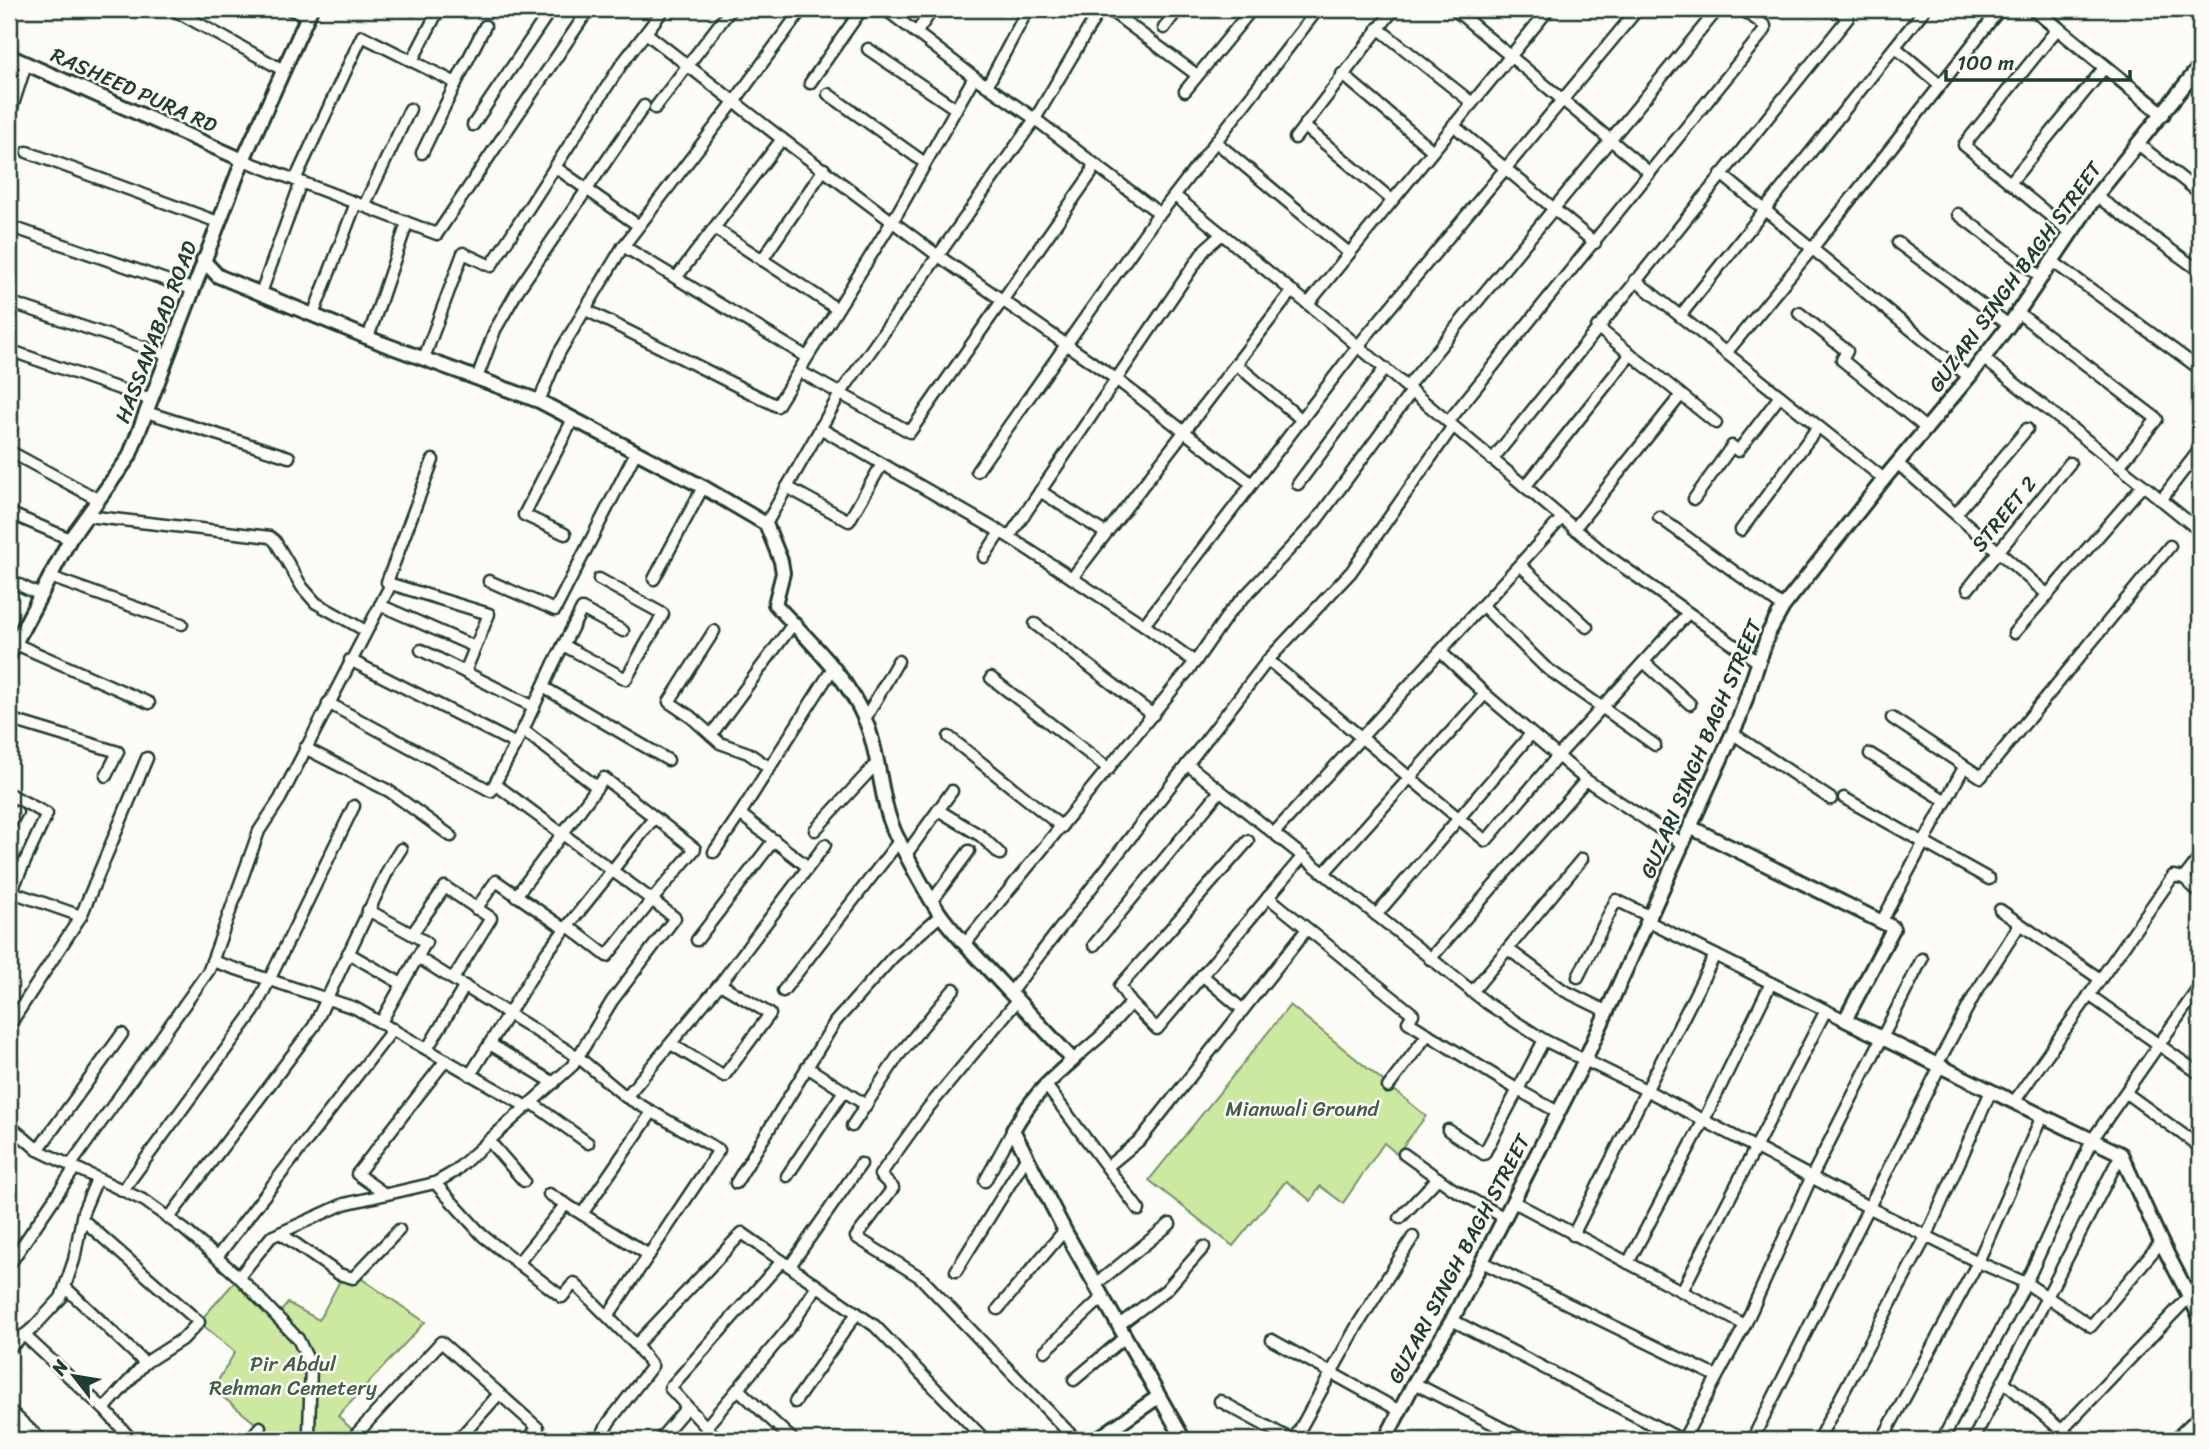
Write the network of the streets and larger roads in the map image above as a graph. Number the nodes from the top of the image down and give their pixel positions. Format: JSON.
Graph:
{"nodes":[{"id":1,"x":172,"y":9,"type":"edge"},
{"id":2,"x":289,"y":9,"type":"edge"},
{"id":3,"x":439,"y":9,"type":"edge"},
{"id":4,"x":551,"y":9,"type":"edge"},
{"id":5,"x":589,"y":9,"type":"edge"},
{"id":6,"x":664,"y":9,"type":"edge"},
{"id":7,"x":731,"y":9,"type":"edge"},
{"id":8,"x":802,"y":9,"type":"edge"},
{"id":9,"x":862,"y":9,"type":"edge"},
{"id":10,"x":885,"y":9,"type":"edge"},
{"id":11,"x":933,"y":9,"type":"edge"},
{"id":12,"x":1028,"y":9,"type":"edge"},
{"id":13,"x":1100,"y":9,"type":"edge"},
{"id":14,"x":1108,"y":9,"type":"edge"},
{"id":15,"x":1178,"y":9,"type":"edge"},
{"id":16,"x":1252,"y":9,"type":"edge"},
{"id":17,"x":1318,"y":9,"type":"edge"},
{"id":18,"x":1394,"y":9,"type":"edge"},
{"id":19,"x":1454,"y":9,"type":"edge"},
{"id":20,"x":1549,"y":9,"type":"edge"},
{"id":21,"x":1639,"y":9,"type":"edge"},
{"id":22,"x":1718,"y":9,"type":"edge"},
{"id":23,"x":1742,"y":9,"type":"edge"},
{"id":24,"x":1839,"y":9,"type":"edge"},
{"id":25,"x":1925,"y":9,"type":"edge"},
{"id":26,"x":2000,"y":9,"type":"edge"},
{"id":27,"x":2034,"y":9,"type":"edge"},
{"id":28,"x":309,"y":12,"type":"edge"},
{"id":29,"x":485,"y":26,"type":"dead end"},
{"id":30,"x":1164,"y":28,"type":"dead end"},
{"id":31,"x":1378,"y":28,"type":"junction"},
{"id":32,"x":2058,"y":28,"type":"junction"},
{"id":33,"x":646,"y":33,"type":"junction"},
{"id":34,"x":916,"y":33,"type":"junction"},
{"id":35,"x":1895,"y":47,"type":"junction"},
{"id":36,"x":868,"y":49,"type":"dead end"},
{"id":37,"x":1510,"y":55,"type":"junction"},
{"id":38,"x":9,"y":56,"type":"edge"},
{"id":39,"x":412,"y":61,"type":"junction"},
{"id":40,"x":26,"y":64,"type":"junction"},
{"id":41,"x":688,"y":66,"type":"junction"},
{"id":42,"x":2200,"y":66,"type":"edge"},
{"id":43,"x":2105,"y":67,"type":"junction"},
{"id":44,"x":283,"y":70,"type":"junction"},
{"id":45,"x":1342,"y":74,"type":"junction"},
{"id":46,"x":1197,"y":75,"type":"junction"},
{"id":47,"x":974,"y":77,"type":"junction"},
{"id":48,"x":456,"y":83,"type":"junction"},
{"id":49,"x":810,"y":83,"type":"dead end"},
{"id":50,"x":1940,"y":85,"type":"junction"},
{"id":51,"x":987,"y":86,"type":"junction"},
{"id":52,"x":1185,"y":91,"type":"dead end"},
{"id":53,"x":828,"y":94,"type":"dead end"},
{"id":54,"x":1562,"y":100,"type":"junction"},
{"id":55,"x":734,"y":102,"type":"junction"},
{"id":56,"x":1471,"y":102,"type":"junction"},
{"id":57,"x":410,"y":109,"type":"dead end"},
{"id":58,"x":956,"y":109,"type":"junction"},
{"id":59,"x":2163,"y":114,"type":"junction"},
{"id":60,"x":9,"y":117,"type":"edge"},
{"id":61,"x":1035,"y":119,"type":"junction"},
{"id":62,"x":474,"y":125,"type":"dead end"},
{"id":63,"x":1453,"y":125,"type":"junction"},
{"id":64,"x":1304,"y":126,"type":"junction"},
{"id":65,"x":1295,"y":138,"type":"dead end"},
{"id":66,"x":782,"y":139,"type":"junction"},
{"id":67,"x":1612,"y":141,"type":"junction"},
{"id":68,"x":1216,"y":142,"type":"junction"},
{"id":69,"x":2138,"y":144,"type":"junction"},
{"id":70,"x":1432,"y":150,"type":"junction"},
{"id":71,"x":27,"y":152,"type":"dead end"},
{"id":72,"x":422,"y":153,"type":"dead end"},
{"id":73,"x":243,"y":160,"type":"junction"},
{"id":74,"x":925,"y":163,"type":"junction"},
{"id":75,"x":1093,"y":163,"type":"junction"},
{"id":76,"x":555,"y":167,"type":"junction"},
{"id":77,"x":1505,"y":168,"type":"junction"},
{"id":78,"x":824,"y":169,"type":"junction"},
{"id":79,"x":1650,"y":173,"type":"junction"},
{"id":80,"x":1721,"y":174,"type":"junction"},
{"id":81,"x":298,"y":181,"type":"junction"},
{"id":82,"x":2010,"y":183,"type":"junction"},
{"id":83,"x":586,"y":189,"type":"junction"},
{"id":84,"x":2200,"y":193,"type":"edge"},
{"id":85,"x":1175,"y":196,"type":"junction"},
{"id":86,"x":2096,"y":196,"type":"junction"},
{"id":87,"x":1392,"y":200,"type":"junction"},
{"id":88,"x":360,"y":205,"type":"junction"},
{"id":89,"x":1554,"y":209,"type":"junction"},
{"id":90,"x":1764,"y":210,"type":"junction"},
{"id":91,"x":1159,"y":214,"type":"junction"},
{"id":92,"x":1958,"y":214,"type":"dead end"},
{"id":93,"x":893,"y":220,"type":"junction"},
{"id":94,"x":218,"y":222,"type":"junction"},
{"id":95,"x":407,"y":223,"type":"junction"},
{"id":96,"x":9,"y":226,"type":"edge"},
{"id":97,"x":639,"y":226,"type":"junction"},
{"id":98,"x":714,"y":228,"type":"junction"},
{"id":99,"x":1222,"y":233,"type":"junction"},
{"id":100,"x":2071,"y":233,"type":"junction"},
{"id":101,"x":1595,"y":243,"type":"junction"},
{"id":102,"x":1898,"y":243,"type":"dead end"},
{"id":103,"x":623,"y":246,"type":"junction"},
{"id":104,"x":1811,"y":250,"type":"junction"},
{"id":105,"x":1349,"y":253,"type":"junction"},
{"id":106,"x":937,"y":255,"type":"junction"},
{"id":107,"x":203,"y":260,"type":"junction"},
{"id":108,"x":762,"y":260,"type":"junction"},
{"id":109,"x":2052,"y":261,"type":"junction"},
{"id":110,"x":2200,"y":271,"type":"edge"},
{"id":111,"x":2041,"y":277,"type":"junction"},
{"id":112,"x":676,"y":278,"type":"junction"},
{"id":113,"x":1635,"y":280,"type":"junction"},
{"id":114,"x":192,"y":289,"type":"junction"},
{"id":115,"x":1292,"y":291,"type":"junction"},
{"id":116,"x":261,"y":293,"type":"junction"},
{"id":117,"x":1002,"y":300,"type":"junction"},
{"id":118,"x":9,"y":302,"type":"edge"},
{"id":119,"x":1308,"y":303,"type":"junction"},
{"id":120,"x":837,"y":309,"type":"junction"},
{"id":121,"x":586,"y":310,"type":"junction"},
{"id":122,"x":2017,"y":312,"type":"junction"},
{"id":123,"x":1799,"y":313,"type":"dead end"},
{"id":124,"x":313,"y":315,"type":"junction"},
{"id":125,"x":1680,"y":316,"type":"junction"},
{"id":126,"x":2009,"y":324,"type":"junction"},
{"id":127,"x":1597,"y":327,"type":"junction"},
{"id":128,"x":368,"y":338,"type":"junction"},
{"id":129,"x":1068,"y":345,"type":"junction"},
{"id":130,"x":1359,"y":346,"type":"junction"},
{"id":131,"x":9,"y":350,"type":"edge"},
{"id":132,"x":1726,"y":353,"type":"junction"},
{"id":133,"x":1631,"y":354,"type":"junction"},
{"id":134,"x":167,"y":355,"type":"junction"},
{"id":135,"x":807,"y":357,"type":"junction"},
{"id":136,"x":424,"y":358,"type":"junction"},
{"id":137,"x":1983,"y":358,"type":"junction"},
{"id":138,"x":1236,"y":364,"type":"junction"},
{"id":139,"x":1385,"y":368,"type":"junction"},
{"id":140,"x":2200,"y":369,"type":"edge"},
{"id":141,"x":799,"y":371,"type":"junction"},
{"id":142,"x":1969,"y":377,"type":"junction"},
{"id":143,"x":477,"y":378,"type":"junction"},
{"id":144,"x":1116,"y":379,"type":"junction"},
{"id":145,"x":1410,"y":389,"type":"junction"},
{"id":146,"x":840,"y":394,"type":"junction"},
{"id":147,"x":1681,"y":395,"type":"junction"},
{"id":148,"x":1780,"y":396,"type":"junction"},
{"id":149,"x":539,"y":401,"type":"junction"},
{"id":150,"x":148,"y":406,"type":"junction"},
{"id":151,"x":573,"y":419,"type":"junction"},
{"id":152,"x":1302,"y":420,"type":"junction"},
{"id":153,"x":1716,"y":423,"type":"dead end"},
{"id":154,"x":1450,"y":424,"type":"junction"},
{"id":155,"x":1818,"y":427,"type":"junction"},
{"id":156,"x":820,"y":428,"type":"junction"},
{"id":157,"x":1927,"y":429,"type":"junction"},
{"id":158,"x":2027,"y":429,"type":"dead end"},
{"id":159,"x":1184,"y":432,"type":"junction"},
{"id":160,"x":2200,"y":449,"type":"edge"},
{"id":161,"x":9,"y":451,"type":"edge"},
{"id":162,"x":636,"y":452,"type":"junction"},
{"id":163,"x":289,"y":457,"type":"dead end"},
{"id":164,"x":433,"y":460,"type":"dead end"},
{"id":165,"x":1492,"y":460,"type":"junction"},
{"id":166,"x":1897,"y":463,"type":"junction"},
{"id":167,"x":2070,"y":463,"type":"dead end"},
{"id":168,"x":882,"y":464,"type":"junction"},
{"id":169,"x":2119,"y":466,"type":"junction"},
{"id":170,"x":977,"y":471,"type":"dead end"},
{"id":171,"x":1884,"y":479,"type":"junction"},
{"id":172,"x":1252,"y":484,"type":"junction"},
{"id":173,"x":1298,"y":484,"type":"dead end"},
{"id":174,"x":2143,"y":485,"type":"junction"},
{"id":175,"x":703,"y":486,"type":"junction"},
{"id":176,"x":786,"y":487,"type":"junction"},
{"id":177,"x":1525,"y":487,"type":"junction"},
{"id":178,"x":1040,"y":491,"type":"junction"},
{"id":179,"x":1694,"y":499,"type":"dead end"},
{"id":180,"x":99,"y":500,"type":"junction"},
{"id":181,"x":2161,"y":500,"type":"junction"},
{"id":182,"x":9,"y":513,"type":"edge"},
{"id":183,"x":1956,"y":514,"type":"junction"},
{"id":184,"x":87,"y":516,"type":"junction"},
{"id":185,"x":1659,"y":517,"type":"dead end"},
{"id":186,"x":1562,"y":518,"type":"junction"},
{"id":187,"x":766,"y":524,"type":"junction"},
{"id":188,"x":1574,"y":528,"type":"junction"},
{"id":189,"x":1741,"y":530,"type":"dead end"},
{"id":190,"x":1102,"y":531,"type":"dead end"},
{"id":191,"x":2200,"y":531,"type":"edge"},
{"id":192,"x":565,"y":534,"type":"dead end"},
{"id":193,"x":1004,"y":534,"type":"junction"},
{"id":194,"x":70,"y":540,"type":"junction"},
{"id":195,"x":2170,"y":546,"type":"dead end"},
{"id":196,"x":1998,"y":551,"type":"junction"},
{"id":197,"x":984,"y":556,"type":"dead end"},
{"id":198,"x":1520,"y":565,"type":"junction"},
{"id":199,"x":50,"y":577,"type":"junction"},
{"id":200,"x":1072,"y":578,"type":"junction"},
{"id":201,"x":599,"y":579,"type":"dead end"},
{"id":202,"x":654,"y":579,"type":"dead end"},
{"id":203,"x":9,"y":580,"type":"edge"},
{"id":204,"x":489,"y":581,"type":"dead end"},
{"id":205,"x":391,"y":584,"type":"junction"},
{"id":206,"x":1968,"y":589,"type":"dead end"},
{"id":207,"x":40,"y":595,"type":"junction"},
{"id":208,"x":2048,"y":595,"type":"junction"},
{"id":209,"x":380,"y":605,"type":"junction"},
{"id":210,"x":1483,"y":606,"type":"junction"},
{"id":211,"x":1783,"y":607,"type":"junction"},
{"id":212,"x":1688,"y":613,"type":"junction"},
{"id":213,"x":182,"y":624,"type":"dead end"},
{"id":214,"x":793,"y":624,"type":"junction"},
{"id":215,"x":1035,"y":624,"type":"dead end"},
{"id":216,"x":1144,"y":625,"type":"junction"},
{"id":217,"x":1587,"y":627,"type":"dead end"},
{"id":218,"x":366,"y":631,"type":"junction"},
{"id":219,"x":623,"y":631,"type":"dead end"},
{"id":220,"x":713,"y":631,"type":"dead end"},
{"id":221,"x":2014,"y":633,"type":"dead end"},
{"id":222,"x":563,"y":645,"type":"junction"},
{"id":223,"x":11,"y":647,"type":"edge"},
{"id":224,"x":475,"y":647,"type":"junction"},
{"id":225,"x":421,"y":650,"type":"dead end"},
{"id":226,"x":1441,"y":652,"type":"junction"},
{"id":227,"x":351,"y":660,"type":"junction"},
{"id":228,"x":1268,"y":660,"type":"junction"},
{"id":229,"x":898,"y":661,"type":"dead end"},
{"id":230,"x":1644,"y":662,"type":"junction"},
{"id":231,"x":1758,"y":662,"type":"junction"},
{"id":232,"x":1195,"y":663,"type":"junction"},
{"id":233,"x":833,"y":668,"type":"junction"},
{"id":234,"x":465,"y":672,"type":"junction"},
{"id":235,"x":991,"y":678,"type":"dead end"},
{"id":236,"x":543,"y":687,"type":"junction"},
{"id":237,"x":1485,"y":694,"type":"junction"},
{"id":238,"x":149,"y":703,"type":"dead end"},
{"id":239,"x":328,"y":704,"type":"junction"},
{"id":240,"x":1690,"y":704,"type":"dead end"},
{"id":241,"x":534,"y":707,"type":"junction"},
{"id":242,"x":1601,"y":709,"type":"junction"},
{"id":243,"x":1153,"y":715,"type":"junction"},
{"id":244,"x":1892,"y":718,"type":"dead end"},
{"id":245,"x":9,"y":719,"type":"edge"},
{"id":246,"x":865,"y":719,"type":"junction"},
{"id":247,"x":523,"y":730,"type":"junction"},
{"id":248,"x":1732,"y":733,"type":"junction"},
{"id":249,"x":1531,"y":734,"type":"junction"},
{"id":250,"x":711,"y":735,"type":"junction"},
{"id":251,"x":950,"y":737,"type":"dead end"},
{"id":252,"x":1364,"y":737,"type":"junction"},
{"id":253,"x":516,"y":744,"type":"junction"},
{"id":254,"x":1655,"y":745,"type":"dead end"},
{"id":255,"x":305,"y":748,"type":"junction"},
{"id":256,"x":1870,"y":754,"type":"dead end"},
{"id":257,"x":1558,"y":757,"type":"junction"},
{"id":258,"x":147,"y":758,"type":"dead end"},
{"id":259,"x":667,"y":760,"type":"dead end"},
{"id":260,"x":877,"y":763,"type":"junction"},
{"id":261,"x":1187,"y":764,"type":"junction"},
{"id":262,"x":1964,"y":767,"type":"junction"},
{"id":263,"x":770,"y":768,"type":"junction"},
{"id":264,"x":1109,"y":769,"type":"junction"},
{"id":265,"x":106,"y":776,"type":"dead end"},
{"id":266,"x":1411,"y":777,"type":"junction"},
{"id":267,"x":1586,"y":780,"type":"junction"},
{"id":268,"x":495,"y":783,"type":"junction"},
{"id":269,"x":597,"y":787,"type":"junction"},
{"id":270,"x":1220,"y":790,"type":"junction"},
{"id":271,"x":952,"y":792,"type":"dead end"},
{"id":272,"x":9,"y":794,"type":"edge"},
{"id":273,"x":1844,"y":798,"type":"dead end"},
{"id":274,"x":1831,"y":799,"type":"dead end"},
{"id":275,"x":1945,"y":801,"type":"junction"},
{"id":276,"x":354,"y":806,"type":"dead end"},
{"id":277,"x":938,"y":810,"type":"junction"},
{"id":278,"x":17,"y":812,"type":"dead end"},
{"id":279,"x":740,"y":814,"type":"junction"},
{"id":280,"x":654,"y":818,"type":"junction"},
{"id":281,"x":1460,"y":818,"type":"junction"},
{"id":282,"x":9,"y":826,"type":"edge"},
{"id":283,"x":1062,"y":827,"type":"junction"},
{"id":284,"x":1690,"y":827,"type":"junction"},
{"id":285,"x":816,"y":831,"type":"dead end"},
{"id":286,"x":1274,"y":833,"type":"junction"},
{"id":287,"x":562,"y":834,"type":"junction"},
{"id":288,"x":451,"y":836,"type":"dead end"},
{"id":289,"x":900,"y":840,"type":"junction"},
{"id":290,"x":774,"y":841,"type":"junction"},
{"id":291,"x":1248,"y":841,"type":"dead end"},
{"id":292,"x":1923,"y":843,"type":"junction"},
{"id":293,"x":1683,"y":844,"type":"junction"},
{"id":294,"x":825,"y":845,"type":"dead end"},
{"id":295,"x":401,"y":849,"type":"dead end"},
{"id":296,"x":969,"y":850,"type":"dead end"},
{"id":297,"x":714,"y":852,"type":"dead end"},
{"id":298,"x":907,"y":853,"type":"junction"},
{"id":299,"x":1000,"y":854,"type":"dead end"},
{"id":300,"x":1303,"y":856,"type":"junction"},
{"id":301,"x":2200,"y":857,"type":"edge"},
{"id":302,"x":1581,"y":859,"type":"dead end"},
{"id":303,"x":808,"y":867,"type":"junction"},
{"id":304,"x":612,"y":871,"type":"junction"},
{"id":305,"x":1324,"y":873,"type":"junction"},
{"id":306,"x":2184,"y":878,"type":"junction"},
{"id":307,"x":1989,"y":879,"type":"dead end"},
{"id":308,"x":2200,"y":892,"type":"edge"},
{"id":309,"x":10,"y":893,"type":"edge"},
{"id":310,"x":516,"y":896,"type":"junction"},
{"id":311,"x":1268,"y":897,"type":"junction"},
{"id":312,"x":652,"y":900,"type":"junction"},
{"id":313,"x":932,"y":901,"type":"junction"},
{"id":314,"x":476,"y":909,"type":"junction"},
{"id":315,"x":368,"y":910,"type":"junction"},
{"id":316,"x":2000,"y":910,"type":"dead end"},
{"id":317,"x":941,"y":915,"type":"junction"},
{"id":318,"x":1376,"y":915,"type":"junction"},
{"id":319,"x":81,"y":916,"type":"junction"},
{"id":320,"x":1650,"y":920,"type":"junction"},
{"id":321,"x":1882,"y":921,"type":"junction"},
{"id":322,"x":2020,"y":924,"type":"junction"},
{"id":323,"x":566,"y":928,"type":"junction"},
{"id":324,"x":1307,"y":929,"type":"junction"},
{"id":325,"x":412,"y":934,"type":"junction"},
{"id":326,"x":697,"y":940,"type":"dead end"},
{"id":327,"x":965,"y":944,"type":"junction"},
{"id":328,"x":1094,"y":945,"type":"dead end"},
{"id":329,"x":1508,"y":949,"type":"junction"},
{"id":330,"x":348,"y":953,"type":"junction"},
{"id":331,"x":1715,"y":955,"type":"junction"},
{"id":332,"x":417,"y":957,"type":"junction"},
{"id":333,"x":1430,"y":959,"type":"junction"},
{"id":334,"x":1922,"y":959,"type":"dead end"},
{"id":335,"x":212,"y":961,"type":"junction"},
{"id":336,"x":1202,"y":975,"type":"junction"},
{"id":337,"x":1578,"y":977,"type":"dead end"},
{"id":338,"x":453,"y":979,"type":"junction"},
{"id":339,"x":2100,"y":979,"type":"junction"},
{"id":340,"x":269,"y":980,"type":"junction"},
{"id":341,"x":1771,"y":983,"type":"junction"},
{"id":342,"x":402,"y":984,"type":"junction"},
{"id":343,"x":720,"y":984,"type":"junction"},
{"id":344,"x":465,"y":986,"type":"junction"},
{"id":345,"x":2200,"y":986,"type":"edge"},
{"id":346,"x":954,"y":989,"type":"dead end"},
{"id":347,"x":783,"y":991,"type":"dead end"},
{"id":348,"x":1472,"y":992,"type":"junction"},
{"id":349,"x":2089,"y":995,"type":"junction"},
{"id":350,"x":1014,"y":997,"type":"junction"},
{"id":351,"x":326,"y":999,"type":"junction"},
{"id":352,"x":1131,"y":1003,"type":"junction"},
{"id":353,"x":1243,"y":1010,"type":"junction"},
{"id":354,"x":1826,"y":1010,"type":"junction"},
{"id":355,"x":1606,"y":1012,"type":"junction"},
{"id":356,"x":509,"y":1013,"type":"junction"},
{"id":357,"x":1845,"y":1020,"type":"junction"},
{"id":358,"x":381,"y":1022,"type":"junction"},
{"id":359,"x":9,"y":1026,"type":"edge"},
{"id":360,"x":393,"y":1029,"type":"junction"},
{"id":361,"x":122,"y":1034,"type":"dead end"},
{"id":362,"x":1428,"y":1034,"type":"junction"},
{"id":363,"x":1881,"y":1038,"type":"junction"},
{"id":364,"x":1544,"y":1040,"type":"junction"},
{"id":365,"x":490,"y":1044,"type":"junction"},
{"id":366,"x":671,"y":1044,"type":"junction"},
{"id":367,"x":2159,"y":1044,"type":"junction"},
{"id":368,"x":427,"y":1049,"type":"junction"},
{"id":369,"x":578,"y":1056,"type":"junction"},
{"id":370,"x":446,"y":1060,"type":"junction"},
{"id":371,"x":1073,"y":1060,"type":"junction"},
{"id":372,"x":1584,"y":1062,"type":"junction"},
{"id":373,"x":1938,"y":1066,"type":"junction"},
{"id":374,"x":807,"y":1067,"type":"junction"},
{"id":375,"x":470,"y":1074,"type":"junction"},
{"id":376,"x":2200,"y":1074,"type":"edge"},
{"id":377,"x":554,"y":1083,"type":"junction"},
{"id":378,"x":1045,"y":1084,"type":"junction"},
{"id":379,"x":1388,"y":1087,"type":"dead end"},
{"id":380,"x":1518,"y":1090,"type":"junction"},
{"id":381,"x":844,"y":1091,"type":"junction"},
{"id":382,"x":1648,"y":1091,"type":"junction"},
{"id":383,"x":1991,"y":1091,"type":"junction"},
{"id":384,"x":2126,"y":1093,"type":"junction"},
{"id":385,"x":626,"y":1097,"type":"junction"},
{"id":386,"x":2014,"y":1102,"type":"junction"},
{"id":387,"x":529,"y":1105,"type":"junction"},
{"id":388,"x":866,"y":1105,"type":"junction"},
{"id":389,"x":652,"y":1112,"type":"junction"},
{"id":390,"x":1558,"y":1112,"type":"junction"},
{"id":391,"x":2042,"y":1116,"type":"junction"},
{"id":392,"x":1704,"y":1120,"type":"junction"},
{"id":393,"x":9,"y":1125,"type":"edge"},
{"id":394,"x":852,"y":1126,"type":"dead end"},
{"id":395,"x":1013,"y":1130,"type":"junction"},
{"id":396,"x":1448,"y":1130,"type":"dead end"},
{"id":397,"x":2092,"y":1140,"type":"junction"},
{"id":398,"x":489,"y":1141,"type":"junction"},
{"id":399,"x":588,"y":1143,"type":"dead end"},
{"id":400,"x":1756,"y":1147,"type":"junction"},
{"id":401,"x":2200,"y":1147,"type":"edge"},
{"id":402,"x":38,"y":1150,"type":"junction"},
{"id":403,"x":1404,"y":1154,"type":"dead end"},
{"id":404,"x":2121,"y":1154,"type":"junction"},
{"id":405,"x":1026,"y":1158,"type":"junction"},
{"id":406,"x":861,"y":1164,"type":"dead end"},
{"id":407,"x":73,"y":1167,"type":"junction"},
{"id":408,"x":1107,"y":1167,"type":"junction"},
{"id":409,"x":787,"y":1176,"type":"dead end"},
{"id":410,"x":97,"y":1178,"type":"junction"},
{"id":411,"x":1438,"y":1178,"type":"junction"},
{"id":412,"x":1811,"y":1178,"type":"junction"},
{"id":413,"x":524,"y":1181,"type":"dead end"},
{"id":414,"x":985,"y":1181,"type":"dead end"},
{"id":415,"x":435,"y":1183,"type":"junction"},
{"id":416,"x":736,"y":1183,"type":"dead end"},
{"id":417,"x":123,"y":1190,"type":"junction"},
{"id":418,"x":549,"y":1194,"type":"dead end"},
{"id":419,"x":385,"y":1195,"type":"junction"},
{"id":420,"x":1514,"y":1202,"type":"junction"},
{"id":421,"x":566,"y":1204,"type":"junction"},
{"id":422,"x":1870,"y":1208,"type":"junction"},
{"id":423,"x":1139,"y":1210,"type":"dead end"},
{"id":424,"x":582,"y":1214,"type":"junction"},
{"id":425,"x":169,"y":1218,"type":"junction"},
{"id":426,"x":1400,"y":1218,"type":"dead end"},
{"id":427,"x":1505,"y":1218,"type":"junction"},
{"id":428,"x":82,"y":1219,"type":"junction"},
{"id":429,"x":1170,"y":1224,"type":"dead end"},
{"id":430,"x":399,"y":1230,"type":"dead end"},
{"id":431,"x":1064,"y":1231,"type":"junction"},
{"id":432,"x":280,"y":1233,"type":"junction"},
{"id":433,"x":1573,"y":1234,"type":"junction"},
{"id":434,"x":1927,"y":1235,"type":"junction"},
{"id":435,"x":1413,"y":1237,"type":"dead end"},
{"id":436,"x":2161,"y":1242,"type":"junction"},
{"id":437,"x":1204,"y":1247,"type":"dead end"},
{"id":438,"x":649,"y":1255,"type":"junction"},
{"id":439,"x":216,"y":1257,"type":"junction"},
{"id":440,"x":1482,"y":1262,"type":"junction"},
{"id":441,"x":1978,"y":1262,"type":"junction"},
{"id":442,"x":518,"y":1263,"type":"junction"},
{"id":443,"x":786,"y":1264,"type":"junction"},
{"id":444,"x":1628,"y":1264,"type":"junction"},
{"id":445,"x":9,"y":1265,"type":"edge"},
{"id":446,"x":956,"y":1271,"type":"dead end"},
{"id":447,"x":239,"y":1277,"type":"junction"},
{"id":448,"x":2026,"y":1283,"type":"junction"},
{"id":449,"x":1096,"y":1284,"type":"junction"},
{"id":450,"x":817,"y":1286,"type":"junction"},
{"id":451,"x":65,"y":1287,"type":"junction"},
{"id":452,"x":1682,"y":1291,"type":"junction"},
{"id":453,"x":1103,"y":1297,"type":"junction"},
{"id":454,"x":2049,"y":1297,"type":"junction"},
{"id":455,"x":2189,"y":1297,"type":"junction"},
{"id":456,"x":998,"y":1309,"type":"dead end"},
{"id":457,"x":857,"y":1313,"type":"junction"},
{"id":458,"x":608,"y":1316,"type":"junction"},
{"id":459,"x":2200,"y":1317,"type":"edge"},
{"id":460,"x":1451,"y":1320,"type":"junction"},
{"id":461,"x":1119,"y":1325,"type":"junction"},
{"id":462,"x":1745,"y":1325,"type":"junction"},
{"id":463,"x":24,"y":1335,"type":"junction"},
{"id":464,"x":1125,"y":1337,"type":"junction"},
{"id":465,"x":1272,"y":1340,"type":"dead end"},
{"id":466,"x":636,"y":1345,"type":"junction"},
{"id":467,"x":9,"y":1348,"type":"edge"},
{"id":468,"x":1045,"y":1351,"type":"dead end"},
{"id":469,"x":145,"y":1363,"type":"junction"},
{"id":470,"x":1332,"y":1373,"type":"junction"},
{"id":471,"x":1716,"y":1376,"type":"junction"},
{"id":472,"x":1074,"y":1380,"type":"dead end"},
{"id":473,"x":2003,"y":1381,"type":"junction"},
{"id":474,"x":1414,"y":1383,"type":"junction"},
{"id":475,"x":738,"y":1389,"type":"junction"},
{"id":476,"x":499,"y":1394,"type":"junction"},
{"id":477,"x":1158,"y":1397,"type":"junction"},
{"id":478,"x":1220,"y":1401,"type":"dead end"},
{"id":479,"x":795,"y":1402,"type":"dead end"},
{"id":480,"x":687,"y":1407,"type":"junction"},
{"id":481,"x":103,"y":1409,"type":"junction"},
{"id":482,"x":9,"y":1410,"type":"edge"},
{"id":483,"x":1400,"y":1411,"type":"junction"},
{"id":484,"x":2200,"y":1415,"type":"edge"},
{"id":485,"x":24,"y":1425,"type":"junction"},
{"id":486,"x":260,"y":1427,"type":"dead end"},
{"id":487,"x":706,"y":1427,"type":"junction"},
{"id":488,"x":2062,"y":1430,"type":"junction"},
{"id":489,"x":1975,"y":1439,"type":"edge"},
{"id":490,"x":9,"y":1440,"type":"edge"},
{"id":491,"x":41,"y":1440,"type":"edge"},
{"id":492,"x":132,"y":1440,"type":"edge"},
{"id":493,"x":249,"y":1440,"type":"edge"},
{"id":494,"x":311,"y":1440,"type":"edge"},
{"id":495,"x":351,"y":1440,"type":"edge"},
{"id":496,"x":458,"y":1440,"type":"edge"},
{"id":497,"x":527,"y":1440,"type":"edge"},
{"id":498,"x":599,"y":1440,"type":"edge"},
{"id":499,"x":659,"y":1440,"type":"edge"},
{"id":500,"x":718,"y":1440,"type":"edge"},
{"id":501,"x":793,"y":1440,"type":"edge"},
{"id":502,"x":985,"y":1440,"type":"edge"},
{"id":503,"x":1076,"y":1440,"type":"edge"},
{"id":504,"x":1096,"y":1440,"type":"edge"},
{"id":505,"x":1184,"y":1440,"type":"edge"},
{"id":506,"x":1293,"y":1440,"type":"edge"},
{"id":507,"x":1386,"y":1440,"type":"edge"},
{"id":508,"x":1525,"y":1440,"type":"edge"},
{"id":509,"x":1683,"y":1440,"type":"edge"},
{"id":510,"x":1752,"y":1440,"type":"edge"},
{"id":511,"x":1818,"y":1440,"type":"edge"},
{"id":512,"x":1882,"y":1440,"type":"edge"},
{"id":513,"x":1942,"y":1440,"type":"edge"},
{"id":514,"x":2073,"y":1440,"type":"edge"},
{"id":515,"x":2174,"y":1440,"type":"edge"}],
"edges":[{"from":1,"to":44,"type":"street"},
{"from":2,"to":28,"type":"street"},
{"from":3,"to":39,"type":"street"},
{"from":4,"to":62,"type":"street"},
{"from":5,"to":95,"type":"street"},
{"from":6,"to":33,"type":"street"},
{"from":7,"to":41,"type":"street"},
{"from":8,"to":55,"type":"street"},
{"from":9,"to":49,"type":"street"},
{"from":10,"to":34,"type":"street"},
{"from":11,"to":34,"type":"street"},
{"from":12,"to":51,"type":"street"},
{"from":13,"to":61,"type":"street"},
{"from":14,"to":46,"type":"street"},
{"from":15,"to":30,"type":"street"},
{"from":16,"to":46,"type":"street"},
{"from":17,"to":68,"type":"street"},
{"from":18,"to":31,"type":"street"},
{"from":19,"to":37,"type":"street"},
{"from":20,"to":37,"type":"street"},
{"from":21,"to":54,"type":"street"},
{"from":22,"to":67,"type":"street"},
{"from":23,"to":79,"type":"street"},
{"from":24,"to":80,"type":"street"},
{"from":25,"to":35,"type":"street"},
{"from":26,"to":50,"type":"street"},
{"from":27,"to":32,"type":"street"},
{"from":28,"to":44,"type":"street","name":"HASSANABAD ROAD"},
{"from":29,"to":48,"type":"street"},
{"from":31,"to":45,"type":"street"},
{"from":31,"to":56,"type":"street"},
{"from":32,"to":43,"type":"street"},
{"from":32,"to":82,"type":"street"},
{"from":33,"to":41,"type":"street"},
{"from":33,"to":76,"type":"street"},
{"from":34,"to":47,"type":"street"},
{"from":35,"to":50,"type":"street"},
{"from":35,"to":90,"type":"street"},
{"from":36,"to":58,"type":"street"},
{"from":37,"to":54,"type":"street"},
{"from":37,"to":56,"type":"street"},
{"from":38,"to":40,"type":"street","name":"RASHEED PURA RD"},
{"from":39,"to":48,"type":"street"},
{"from":39,"to":81,"type":"street"},
{"from":40,"to":60,"type":"street"},
{"from":40,"to":73,"type":"street","name":"RASHEED PURA RD"},
{"from":41,"to":55,"type":"street"},
{"from":41,"to":83,"type":"street"},
{"from":42,"to":59,"type":"street","name":"GUZARI SINGH BAGH STREET"},
{"from":43,"to":59,"type":"street"},
{"from":43,"to":82,"type":"street"},
{"from":44,"to":73,"type":"street","name":"HASSANABAD ROAD"},
{"from":45,"to":64,"type":"street"},
{"from":45,"to":70,"type":"street"},
{"from":46,"to":52,"type":"street"},
{"from":47,"to":51,"type":"street"},
{"from":47,"to":58,"type":"street"},
{"from":48,"to":72,"type":"street"},
{"from":50,"to":104,"type":"street"},
{"from":51,"to":61,"type":"street"},
{"from":53,"to":74,"type":"street"},
{"from":54,"to":67,"type":"street"},
{"from":54,"to":77,"type":"street"},
{"from":55,"to":66,"type":"street"},
{"from":55,"to":97,"type":"street"},
{"from":56,"to":63,"type":"street"},
{"from":57,"to":88,"type":"street"},
{"from":58,"to":74,"type":"street"},
{"from":59,"to":69,"type":"street","name":"GUZARI SINGH BAGH STREET"},
{"from":61,"to":75,"type":"street"},
{"from":61,"to":106,"type":"street"},
{"from":63,"to":70,"type":"street"},
{"from":63,"to":77,"type":"street"},
{"from":64,"to":65,"type":"street"},
{"from":64,"to":87,"type":"street"},
{"from":66,"to":78,"type":"street"},
{"from":66,"to":98,"type":"street"},
{"from":67,"to":79,"type":"street"},
{"from":67,"to":89,"type":"street"},
{"from":68,"to":85,"type":"street"},
{"from":68,"to":105,"type":"street"},
{"from":69,"to":84,"type":"street"},
{"from":69,"to":86,"type":"street","name":"GUZARI SINGH BAGH STREET"},
{"from":70,"to":87,"type":"street"},
{"from":71,"to":94,"type":"street"},
{"from":73,"to":81,"type":"street"},
{"from":73,"to":94,"type":"street","name":"HASSANABAD ROAD"},
{"from":74,"to":93,"type":"street"},
{"from":75,"to":91,"type":"street"},
{"from":75,"to":117,"type":"street"},
{"from":76,"to":83,"type":"street"},
{"from":76,"to":136,"type":"street"},
{"from":77,"to":89,"type":"street"},
{"from":77,"to":130,"type":"street"},
{"from":78,"to":93,"type":"street"},
{"from":78,"to":108,"type":"street"},
{"from":79,"to":101,"type":"street"},
{"from":80,"to":90,"type":"street"},
{"from":80,"to":113,"type":"street"},
{"from":81,"to":88,"type":"street"},
{"from":81,"to":116,"type":"street"},
{"from":82,"to":100,"type":"street"},
{"from":83,"to":97,"type":"street"},
{"from":83,"to":143,"type":"street"},
{"from":85,"to":91,"type":"street"},
{"from":85,"to":99,"type":"street"},
{"from":86,"to":100,"type":"street","name":"GUZARI SINGH BAGH STREET"},
{"from":86,"to":110,"type":"street"},
{"from":87,"to":105,"type":"street"},
{"from":88,"to":95,"type":"street"},
{"from":88,"to":124,"type":"street"},
{"from":89,"to":101,"type":"street"},
{"from":89,"to":145,"type":"street"},
{"from":90,"to":104,"type":"street"},
{"from":90,"to":125,"type":"street"},
{"from":91,"to":129,"type":"street"},
{"from":92,"to":111,"type":"street"},
{"from":93,"to":106,"type":"street"},
{"from":93,"to":120,"type":"street"},
{"from":94,"to":107,"type":"street","name":"HASSANABAD ROAD"},
{"from":95,"to":128,"type":"street"},
{"from":96,"to":114,"type":"street"},
{"from":97,"to":103,"type":"street"},
{"from":98,"to":108,"type":"street"},
{"from":98,"to":112,"type":"street"},
{"from":99,"to":115,"type":"street"},
{"from":99,"to":144,"type":"street"},
{"from":100,"to":109,"type":"street","name":"GUZARI SINGH BAGH STREET"},
{"from":101,"to":154,"type":"street"},
{"from":102,"to":126,"type":"street"},
{"from":103,"to":112,"type":"street"},
{"from":103,"to":121,"type":"street"},
{"from":104,"to":132,"type":"street"},
{"from":104,"to":142,"type":"street"},
{"from":105,"to":119,"type":"street"},
{"from":106,"to":117,"type":"street"},
{"from":106,"to":146,"type":"street"},
{"from":107,"to":114,"type":"street","name":"HASSANABAD ROAD"},
{"from":107,"to":116,"type":"street"},
{"from":108,"to":120,"type":"street"},
{"from":109,"to":111,"type":"street","name":"GUZARI SINGH BAGH STREET"},
{"from":109,"to":140,"type":"street"},
{"from":111,"to":122,"type":"street","name":"GUZARI SINGH BAGH STREET"},
{"from":112,"to":135,"type":"street"},
{"from":113,"to":125,"type":"street"},
{"from":113,"to":127,"type":"street"},
{"from":114,"to":134,"type":"street","name":"HASSANABAD ROAD"},
{"from":115,"to":119,"type":"street"},
{"from":115,"to":138,"type":"street"},
{"from":116,"to":124,"type":"street"},
{"from":117,"to":129,"type":"street"},
{"from":117,"to":146,"type":"street"},
{"from":118,"to":134,"type":"street"},
{"from":119,"to":130,"type":"street"},
{"from":120,"to":135,"type":"street"},
{"from":121,"to":141,"type":"street"},
{"from":121,"to":149,"type":"street"},
{"from":122,"to":126,"type":"street","name":"GUZARI SINGH BAGH STREET"},
{"from":122,"to":169,"type":"street"},
{"from":123,"to":157,"type":"street"},
{"from":124,"to":128,"type":"street"},
{"from":125,"to":132,"type":"street"},
{"from":126,"to":137,"type":"street","name":"GUZARI SINGH BAGH STREET"},
{"from":127,"to":133,"type":"street"},
{"from":127,"to":165,"type":"street"},
{"from":128,"to":136,"type":"street"},
{"from":129,"to":144,"type":"street"},
{"from":129,"to":170,"type":"street"},
{"from":130,"to":139,"type":"street"},
{"from":130,"to":152,"type":"street"},
{"from":131,"to":150,"type":"street"},
{"from":132,"to":148,"type":"street"},
{"from":133,"to":147,"type":"street"},
{"from":133,"to":177,"type":"street"},
{"from":134,"to":150,"type":"street","name":"HASSANABAD ROAD"},
{"from":135,"to":141,"type":"street"},
{"from":136,"to":143,"type":"street"},
{"from":137,"to":142,"type":"street","name":"GUZARI SINGH BAGH STREET"},
{"from":137,"to":169,"type":"street"},
{"from":138,"to":152,"type":"street"},
{"from":138,"to":159,"type":"street"},
{"from":139,"to":145,"type":"street"},
{"from":139,"to":173,"type":"street"},
{"from":141,"to":146,"type":"street"},
{"from":142,"to":157,"type":"street","name":"GUZARI SINGH BAGH STREET"},
{"from":143,"to":149,"type":"street"},
{"from":144,"to":159,"type":"street"},
{"from":144,"to":178,"type":"street"},
{"from":145,"to":154,"type":"street"},
{"from":145,"to":232,"type":"street"},
{"from":146,"to":156,"type":"street"},
{"from":147,"to":153,"type":"street"},
{"from":147,"to":188,"type":"street"},
{"from":148,"to":155,"type":"street"},
{"from":148,"to":179,"type":"street"},
{"from":149,"to":151,"type":"street"},
{"from":150,"to":163,"type":"street"},
{"from":150,"to":180,"type":"street","name":"HASSANABAD ROAD"},
{"from":151,"to":162,"type":"street"},
{"from":151,"to":192,"type":"street"},
{"from":152,"to":172,"type":"street"},
{"from":154,"to":165,"type":"street"},
{"from":154,"to":228,"type":"street"},
{"from":155,"to":171,"type":"street"},
{"from":155,"to":189,"type":"street"},
{"from":156,"to":168,"type":"street"},
{"from":156,"to":176,"type":"street"},
{"from":157,"to":166,"type":"street","name":"GUZARI SINGH BAGH STREET"},
{"from":158,"to":183,"type":"street"},
{"from":159,"to":172,"type":"street"},
{"from":159,"to":200,"type":"street"},
{"from":160,"to":181,"type":"street"},
{"from":161,"to":180,"type":"street"},
{"from":162,"to":175,"type":"street"},
{"from":162,"to":204,"type":"street"},
{"from":164,"to":205,"type":"street"},
{"from":165,"to":177,"type":"street"},
{"from":166,"to":171,"type":"street","name":"GUZARI SINGH BAGH STREET"},
{"from":166,"to":183,"type":"street"},
{"from":167,"to":196,"type":"street","name":"STREET 2"},
{"from":168,"to":176,"type":"street"},
{"from":168,"to":193,"type":"street"},
{"from":169,"to":174,"type":"street"},
{"from":171,"to":211,"type":"street","name":"GUZARI SINGH BAGH STREET"},
{"from":172,"to":216,"type":"street"},
{"from":174,"to":181,"type":"street"},
{"from":174,"to":208,"type":"street"},
{"from":175,"to":187,"type":"street"},
{"from":175,"to":202,"type":"street"},
{"from":176,"to":187,"type":"street"},
{"from":177,"to":186,"type":"street"},
{"from":178,"to":190,"type":"street"},
{"from":178,"to":193,"type":"street"},
{"from":180,"to":184,"type":"street","name":"HASSANABAD ROAD"},
{"from":181,"to":191,"type":"street"},
{"from":182,"to":194,"type":"street"},
{"from":183,"to":196,"type":"street"},
{"from":184,"to":194,"type":"street","name":"HASSANABAD ROAD"},
{"from":184,"to":218,"type":"street"},
{"from":185,"to":211,"type":"street"},
{"from":186,"to":188,"type":"street"},
{"from":186,"to":198,"type":"street"},
{"from":187,"to":214,"type":"street"},
{"from":188,"to":212,"type":"street"},
{"from":193,"to":197,"type":"street"},
{"from":193,"to":200,"type":"street"},
{"from":194,"to":199,"type":"street","name":"HASSANABAD ROAD"},
{"from":195,"to":262,"type":"street"},
{"from":196,"to":206,"type":"street","name":"STREET 2"},
{"from":196,"to":208,"type":"street"},
{"from":198,"to":210,"type":"street"},
{"from":198,"to":217,"type":"street"},
{"from":199,"to":207,"type":"street","name":"HASSANABAD ROAD"},
{"from":199,"to":213,"type":"street"},
{"from":200,"to":216,"type":"street"},
{"from":201,"to":222,"type":"street"},
{"from":203,"to":207,"type":"street"},
{"from":205,"to":209,"type":"street"},
{"from":205,"to":224,"type":"street"},
{"from":207,"to":223,"type":"street","name":"HASSANABAD ROAD"},
{"from":208,"to":221,"type":"street"},
{"from":209,"to":218,"type":"street"},
{"from":209,"to":224,"type":"street"},
{"from":210,"to":226,"type":"street"},
{"from":210,"to":242,"type":"street"},
{"from":211,"to":231,"type":"street","name":"GUZARI SINGH BAGH STREET"},
{"from":212,"to":230,"type":"street"},
{"from":212,"to":231,"type":"street"},
{"from":214,"to":233,"type":"street"},
{"from":214,"to":250,"type":"street"},
{"from":215,"to":243,"type":"street"},
{"from":216,"to":232,"type":"street"},
{"from":218,"to":227,"type":"street"},
{"from":219,"to":222,"type":"street"},
{"from":220,"to":250,"type":"street"},
{"from":222,"to":236,"type":"street"},
{"from":223,"to":238,"type":"street"},
{"from":224,"to":234,"type":"street"},
{"from":225,"to":234,"type":"street"},
{"from":226,"to":237,"type":"street"},
{"from":226,"to":252,"type":"street"},
{"from":227,"to":239,"type":"street"},
{"from":227,"to":253,"type":"street"},
{"from":228,"to":252,"type":"street"},
{"from":228,"to":261,"type":"street"},
{"from":229,"to":246,"type":"street"},
{"from":230,"to":240,"type":"street"},
{"from":230,"to":242,"type":"street"},
{"from":231,"to":248,"type":"street","name":"GUZARI SINGH BAGH STREET"},
{"from":232,"to":243,"type":"street"},
{"from":233,"to":246,"type":"street"},
{"from":233,"to":263,"type":"street"},
{"from":234,"to":241,"type":"street"},
{"from":235,"to":264,"type":"street"},
{"from":236,"to":241,"type":"street"},
{"from":236,"to":259,"type":"street"},
{"from":237,"to":249,"type":"street"},
{"from":237,"to":266,"type":"street"},
{"from":239,"to":255,"type":"street"},
{"from":239,"to":268,"type":"street"},
{"from":241,"to":247,"type":"street"},
{"from":242,"to":254,"type":"street"},
{"from":242,"to":257,"type":"street"},
{"from":243,"to":264,"type":"street"},
{"from":244,"to":262,"type":"street"},
{"from":245,"to":265,"type":"street"},
{"from":246,"to":260,"type":"street"},
{"from":247,"to":253,"type":"street"},
{"from":247,"to":269,"type":"street"},
{"from":248,"to":274,"type":"street"},
{"from":248,"to":284,"type":"street","name":"GUZARI SINGH BAGH STREET"},
{"from":249,"to":257,"type":"street"},
{"from":249,"to":281,"type":"street"},
{"from":250,"to":263,"type":"street"},
{"from":251,"to":283,"type":"street"},
{"from":252,"to":266,"type":"street"},
{"from":252,"to":286,"type":"street"},
{"from":253,"to":268,"type":"street"},
{"from":255,"to":288,"type":"street"},
{"from":255,"to":335,"type":"street"},
{"from":256,"to":275,"type":"street"},
{"from":257,"to":267,"type":"street"},
{"from":257,"to":281,"type":"street"},
{"from":258,"to":319,"type":"street"},
{"from":260,"to":285,"type":"street"},
{"from":260,"to":289,"type":"street"},
{"from":261,"to":270,"type":"street"},
{"from":261,"to":350,"type":"street"},
{"from":262,"to":275,"type":"street"},
{"from":263,"to":279,"type":"street"},
{"from":264,"to":283,"type":"street"},
{"from":266,"to":281,"type":"street"},
{"from":266,"to":305,"type":"street"},
{"from":267,"to":293,"type":"street"},
{"from":267,"to":333,"type":"street"},
{"from":268,"to":287,"type":"street"},
{"from":269,"to":280,"type":"street"},
{"from":269,"to":287,"type":"street"},
{"from":270,"to":286,"type":"street"},
{"from":270,"to":328,"type":"street"},
{"from":271,"to":277,"type":"street"},
{"from":272,"to":309,"type":"street"},
{"from":273,"to":292,"type":"street"},
{"from":275,"to":292,"type":"street"},
{"from":276,"to":340,"type":"street"},
{"from":277,"to":298,"type":"street"},
{"from":277,"to":299,"type":"street"},
{"from":278,"to":282,"type":"street"},
{"from":279,"to":290,"type":"street"},
{"from":279,"to":297,"type":"street"},
{"from":280,"to":304,"type":"street"},
{"from":280,"to":312,"type":"street"},
{"from":281,"to":318,"type":"street"},
{"from":283,"to":327,"type":"street"},
{"from":284,"to":293,"type":"street","name":"GUZARI SINGH BAGH STREET"},
{"from":284,"to":321,"type":"street"},
{"from":286,"to":300,"type":"street"},
{"from":287,"to":304,"type":"street"},
{"from":287,"to":310,"type":"street"},
{"from":289,"to":298,"type":"street"},
{"from":289,"to":347,"type":"street"},
{"from":290,"to":303,"type":"street"},
{"from":290,"to":326,"type":"street"},
{"from":291,"to":352,"type":"street"},
{"from":292,"to":307,"type":"street"},
{"from":292,"to":321,"type":"street"},
{"from":293,"to":320,"type":"street","name":"GUZARI SINGH BAGH STREET"},
{"from":294,"to":303,"type":"street"},
{"from":295,"to":315,"type":"street"},
{"from":296,"to":313,"type":"street"},
{"from":298,"to":313,"type":"street"},
{"from":300,"to":305,"type":"street"},
{"from":300,"to":311,"type":"street"},
{"from":301,"to":306,"type":"street"},
{"from":302,"to":329,"type":"street"},
{"from":303,"to":343,"type":"street"},
{"from":304,"to":312,"type":"street"},
{"from":304,"to":323,"type":"street"},
{"from":305,"to":318,"type":"street"},
{"from":306,"to":308,"type":"street"},
{"from":306,"to":339,"type":"street"},
{"from":309,"to":319,"type":"street"},
{"from":310,"to":314,"type":"street"},
{"from":310,"to":323,"type":"street"},
{"from":311,"to":324,"type":"street"},
{"from":311,"to":336,"type":"street"},
{"from":312,"to":323,"type":"street"},
{"from":312,"to":369,"type":"street"},
{"from":313,"to":317,"type":"street"},
{"from":314,"to":325,"type":"street"},
{"from":314,"to":338,"type":"street"},
{"from":315,"to":325,"type":"street"},
{"from":315,"to":330,"type":"street"},
{"from":316,"to":322,"type":"street"},
{"from":317,"to":327,"type":"street"},
{"from":317,"to":374,"type":"street"},
{"from":318,"to":333,"type":"street"},
{"from":319,"to":359,"type":"street"},
{"from":320,"to":331,"type":"street"},
{"from":320,"to":337,"type":"street"},
{"from":320,"to":355,"type":"street","name":"GUZARI SINGH BAGH STREET"},
{"from":321,"to":357,"type":"street"},
{"from":322,"to":339,"type":"street"},
{"from":322,"to":373,"type":"street"},
{"from":323,"to":356,"type":"street"},
{"from":324,"to":353,"type":"street"},
{"from":324,"to":362,"type":"street"},
{"from":325,"to":332,"type":"street"},
{"from":327,"to":350,"type":"street"},
{"from":329,"to":348,"type":"street"},
{"from":329,"to":355,"type":"street"},
{"from":330,"to":342,"type":"street"},
{"from":330,"to":351,"type":"street"},
{"from":331,"to":341,"type":"street"},
{"from":331,"to":382,"type":"street"},
{"from":332,"to":338,"type":"street"},
{"from":332,"to":342,"type":"street"},
{"from":333,"to":348,"type":"street"},
{"from":334,"to":363,"type":"street"},
{"from":335,"to":340,"type":"street"},
{"from":335,"to":407,"type":"street"},
{"from":336,"to":352,"type":"street"},
{"from":336,"to":353,"type":"street"},
{"from":338,"to":344,"type":"street"},
{"from":339,"to":349,"type":"street"},
{"from":340,"to":351,"type":"street"},
{"from":340,"to":417,"type":"street"},
{"from":341,"to":354,"type":"street"},
{"from":341,"to":392,"type":"street"},
{"from":342,"to":358,"type":"street"},
{"from":343,"to":366,"type":"street"},
{"from":343,"to":366,"type":"street"},
{"from":344,"to":356,"type":"street"},
{"from":344,"to":368,"type":"street"},
{"from":345,"to":367,"type":"street"},
{"from":346,"to":388,"type":"street"},
{"from":348,"to":364,"type":"street"},
{"from":349,"to":367,"type":"street"},
{"from":349,"to":386,"type":"street"},
{"from":350,"to":371,"type":"street"},
{"from":350,"to":503,"type":"street"},
{"from":351,"to":358,"type":"street"},
{"from":351,"to":425,"type":"street"},
{"from":352,"to":371,"type":"street"},
{"from":353,"to":408,"type":"street"},
{"from":354,"to":357,"type":"street"},
{"from":354,"to":400,"type":"street"},
{"from":355,"to":372,"type":"street","name":"GUZARI SINGH BAGH STREET"},
{"from":356,"to":365,"type":"street"},
{"from":356,"to":369,"type":"street"},
{"from":357,"to":363,"type":"street"},
{"from":358,"to":360,"type":"street"},
{"from":360,"to":368,"type":"street"},
{"from":360,"to":439,"type":"street"},
{"from":361,"to":402,"type":"street"},
{"from":362,"to":379,"type":"street"},
{"from":362,"to":380,"type":"street"},
{"from":363,"to":373,"type":"street"},
{"from":363,"to":412,"type":"street"},
{"from":364,"to":372,"type":"street"},
{"from":364,"to":380,"type":"street"},
{"from":365,"to":375,"type":"street"},
{"from":365,"to":377,"type":"street"},
{"from":366,"to":385,"type":"street"},
{"from":367,"to":376,"type":"street"},
{"from":367,"to":384,"type":"street"},
{"from":368,"to":370,"type":"street"},
{"from":369,"to":377,"type":"street"},
{"from":369,"to":385,"type":"street"},
{"from":370,"to":375,"type":"street"},
{"from":370,"to":419,"type":"street"},
{"from":371,"to":378,"type":"street"},
{"from":372,"to":382,"type":"street"},
{"from":372,"to":390,"type":"street","name":"GUZARI SINGH BAGH STREET"},
{"from":373,"to":383,"type":"street"},
{"from":373,"to":422,"type":"street"},
{"from":374,"to":381,"type":"street"},
{"from":374,"to":416,"type":"street"},
{"from":375,"to":387,"type":"street"},
{"from":377,"to":387,"type":"street"},
{"from":378,"to":395,"type":"street"},
{"from":378,"to":408,"type":"street"},
{"from":380,"to":390,"type":"street"},
{"from":380,"to":396,"type":"street"},
{"from":381,"to":388,"type":"street"},
{"from":381,"to":409,"type":"street"},
{"from":382,"to":392,"type":"street"},
{"from":382,"to":433,"type":"street"},
{"from":383,"to":386,"type":"street"},
{"from":383,"to":434,"type":"street"},
{"from":384,"to":397,"type":"street"},
{"from":384,"to":401,"type":"street"},
{"from":385,"to":389,"type":"street"},
{"from":386,"to":391,"type":"street"},
{"from":387,"to":398,"type":"street"},
{"from":387,"to":399,"type":"street"},
{"from":388,"to":394,"type":"street"},
{"from":389,"to":424,"type":"street"},
{"from":389,"to":438,"type":"street"},
{"from":390,"to":420,"type":"street","name":"GUZARI SINGH BAGH STREET"},
{"from":391,"to":397,"type":"street"},
{"from":391,"to":441,"type":"street"},
{"from":392,"to":400,"type":"street"},
{"from":392,"to":444,"type":"street"},
{"from":393,"to":402,"type":"street"},
{"from":395,"to":405,"type":"street"},
{"from":395,"to":414,"type":"street"},
{"from":397,"to":404,"type":"street"},
{"from":397,"to":448,"type":"street"},
{"from":398,"to":413,"type":"street"},
{"from":398,"to":415,"type":"street"},
{"from":400,"to":412,"type":"street"},
{"from":400,"to":452,"type":"street"},
{"from":402,"to":407,"type":"street"},
{"from":403,"to":411,"type":"street"},
{"from":404,"to":436,"type":"street"},
{"from":404,"to":454,"type":"street"},
{"from":405,"to":431,"type":"street"},
{"from":405,"to":446,"type":"street"},
{"from":406,"to":443,"type":"street"},
{"from":407,"to":410,"type":"street"},
{"from":407,"to":445,"type":"street"},
{"from":408,"to":423,"type":"street"},
{"from":410,"to":417,"type":"street"},
{"from":410,"to":428,"type":"street"},
{"from":411,"to":426,"type":"street"},
{"from":411,"to":427,"type":"street"},
{"from":412,"to":422,"type":"street"},
{"from":412,"to":462,"type":"street"},
{"from":415,"to":419,"type":"street"},
{"from":415,"to":442,"type":"street"},
{"from":417,"to":425,"type":"street"},
{"from":418,"to":421,"type":"street"},
{"from":419,"to":432,"type":"street"},
{"from":420,"to":427,"type":"street","name":"GUZARI SINGH BAGH STREET"},
{"from":420,"to":433,"type":"street"},
{"from":421,"to":424,"type":"street"},
{"from":421,"to":442,"type":"street"},
{"from":422,"to":434,"type":"street"},
{"from":422,"to":510,"type":"street"},
{"from":424,"to":438,"type":"street"},
{"from":425,"to":439,"type":"street"},
{"from":427,"to":440,"type":"street","name":"GUZARI SINGH BAGH STREET"},
{"from":428,"to":451,"type":"street"},
{"from":428,"to":469,"type":"street"},
{"from":429,"to":449,"type":"street"},
{"from":430,"to":432,"type":"street"},
{"from":431,"to":449,"type":"street"},
{"from":431,"to":456,"type":"street"},
{"from":432,"to":447,"type":"street"},
{"from":433,"to":444,"type":"street"},
{"from":434,"to":441,"type":"street"},
{"from":434,"to":511,"type":"street"},
{"from":435,"to":470,"type":"street"},
{"from":436,"to":454,"type":"street"},
{"from":436,"to":455,"type":"street"},
{"from":437,"to":461,"type":"street"},
{"from":438,"to":458,"type":"street"},
{"from":439,"to":447,"type":"street"},
{"from":440,"to":460,"type":"street","name":"GUZARI SINGH BAGH STREET"},
{"from":440,"to":471,"type":"street"},
{"from":441,"to":448,"type":"street"},
{"from":441,"to":512,"type":"street"},
{"from":442,"to":458,"type":"street"},
{"from":443,"to":450,"type":"street"},
{"from":443,"to":466,"type":"street"},
{"from":443,"to":480,"type":"street"},
{"from":444,"to":452,"type":"street"},
{"from":447,"to":494,"type":"street"},
{"from":448,"to":454,"type":"street"},
{"from":448,"to":513,"type":"street"},
{"from":449,"to":453,"type":"street"},
{"from":450,"to":457,"type":"street"},
{"from":450,"to":475,"type":"street"},
{"from":451,"to":463,"type":"street"},
{"from":451,"to":469,"type":"street"},
{"from":452,"to":462,"type":"street"},
{"from":453,"to":461,"type":"street"},
{"from":453,"to":468,"type":"street"},
{"from":454,"to":473,"type":"street"},
{"from":455,"to":459,"type":"street"},
{"from":455,"to":488,"type":"street"},
{"from":457,"to":479,"type":"street"},
{"from":457,"to":502,"type":"street"},
{"from":458,"to":466,"type":"street"},
{"from":460,"to":474,"type":"street","name":"GUZARI SINGH BAGH STREET"},
{"from":460,"to":509,"type":"street"},
{"from":461,"to":464,"type":"street"},
{"from":462,"to":471,"type":"street"},
{"from":463,"to":467,"type":"street"},
{"from":463,"to":481,"type":"street"},
{"from":464,"to":472,"type":"street"},
{"from":464,"to":477,"type":"street"},
{"from":465,"to":470,"type":"street"},
{"from":466,"to":498,"type":"street"},
{"from":469,"to":481,"type":"street"},
{"from":470,"to":483,"type":"street"},
{"from":470,"to":506,"type":"street"},
{"from":471,"to":509,"type":"street"},
{"from":473,"to":488,"type":"street"},
{"from":473,"to":489,"type":"street"},
{"from":474,"to":483,"type":"street","name":"GUZARI SINGH BAGH STREET"},
{"from":474,"to":508,"type":"street"},
{"from":475,"to":487,"type":"street"},
{"from":475,"to":501,"type":"street"},
{"from":476,"to":495,"type":"street"},
{"from":476,"to":496,"type":"street"},
{"from":476,"to":497,"type":"street"},
{"from":477,"to":504,"type":"street"},
{"from":477,"to":505,"type":"street"},
{"from":478,"to":506,"type":"street"},
{"from":480,"to":487,"type":"street"},
{"from":480,"to":499,"type":"street"},
{"from":481,"to":492,"type":"street"},
{"from":482,"to":485,"type":"street"},
{"from":483,"to":507,"type":"street","name":"GUZARI SINGH BAGH STREET"},
{"from":484,"to":515,"type":"street"},
{"from":485,"to":490,"type":"street"},
{"from":485,"to":491,"type":"street"},
{"from":486,"to":493,"type":"street"},
{"from":487,"to":500,"type":"street"},
{"from":488,"to":514,"type":"street"}]}
